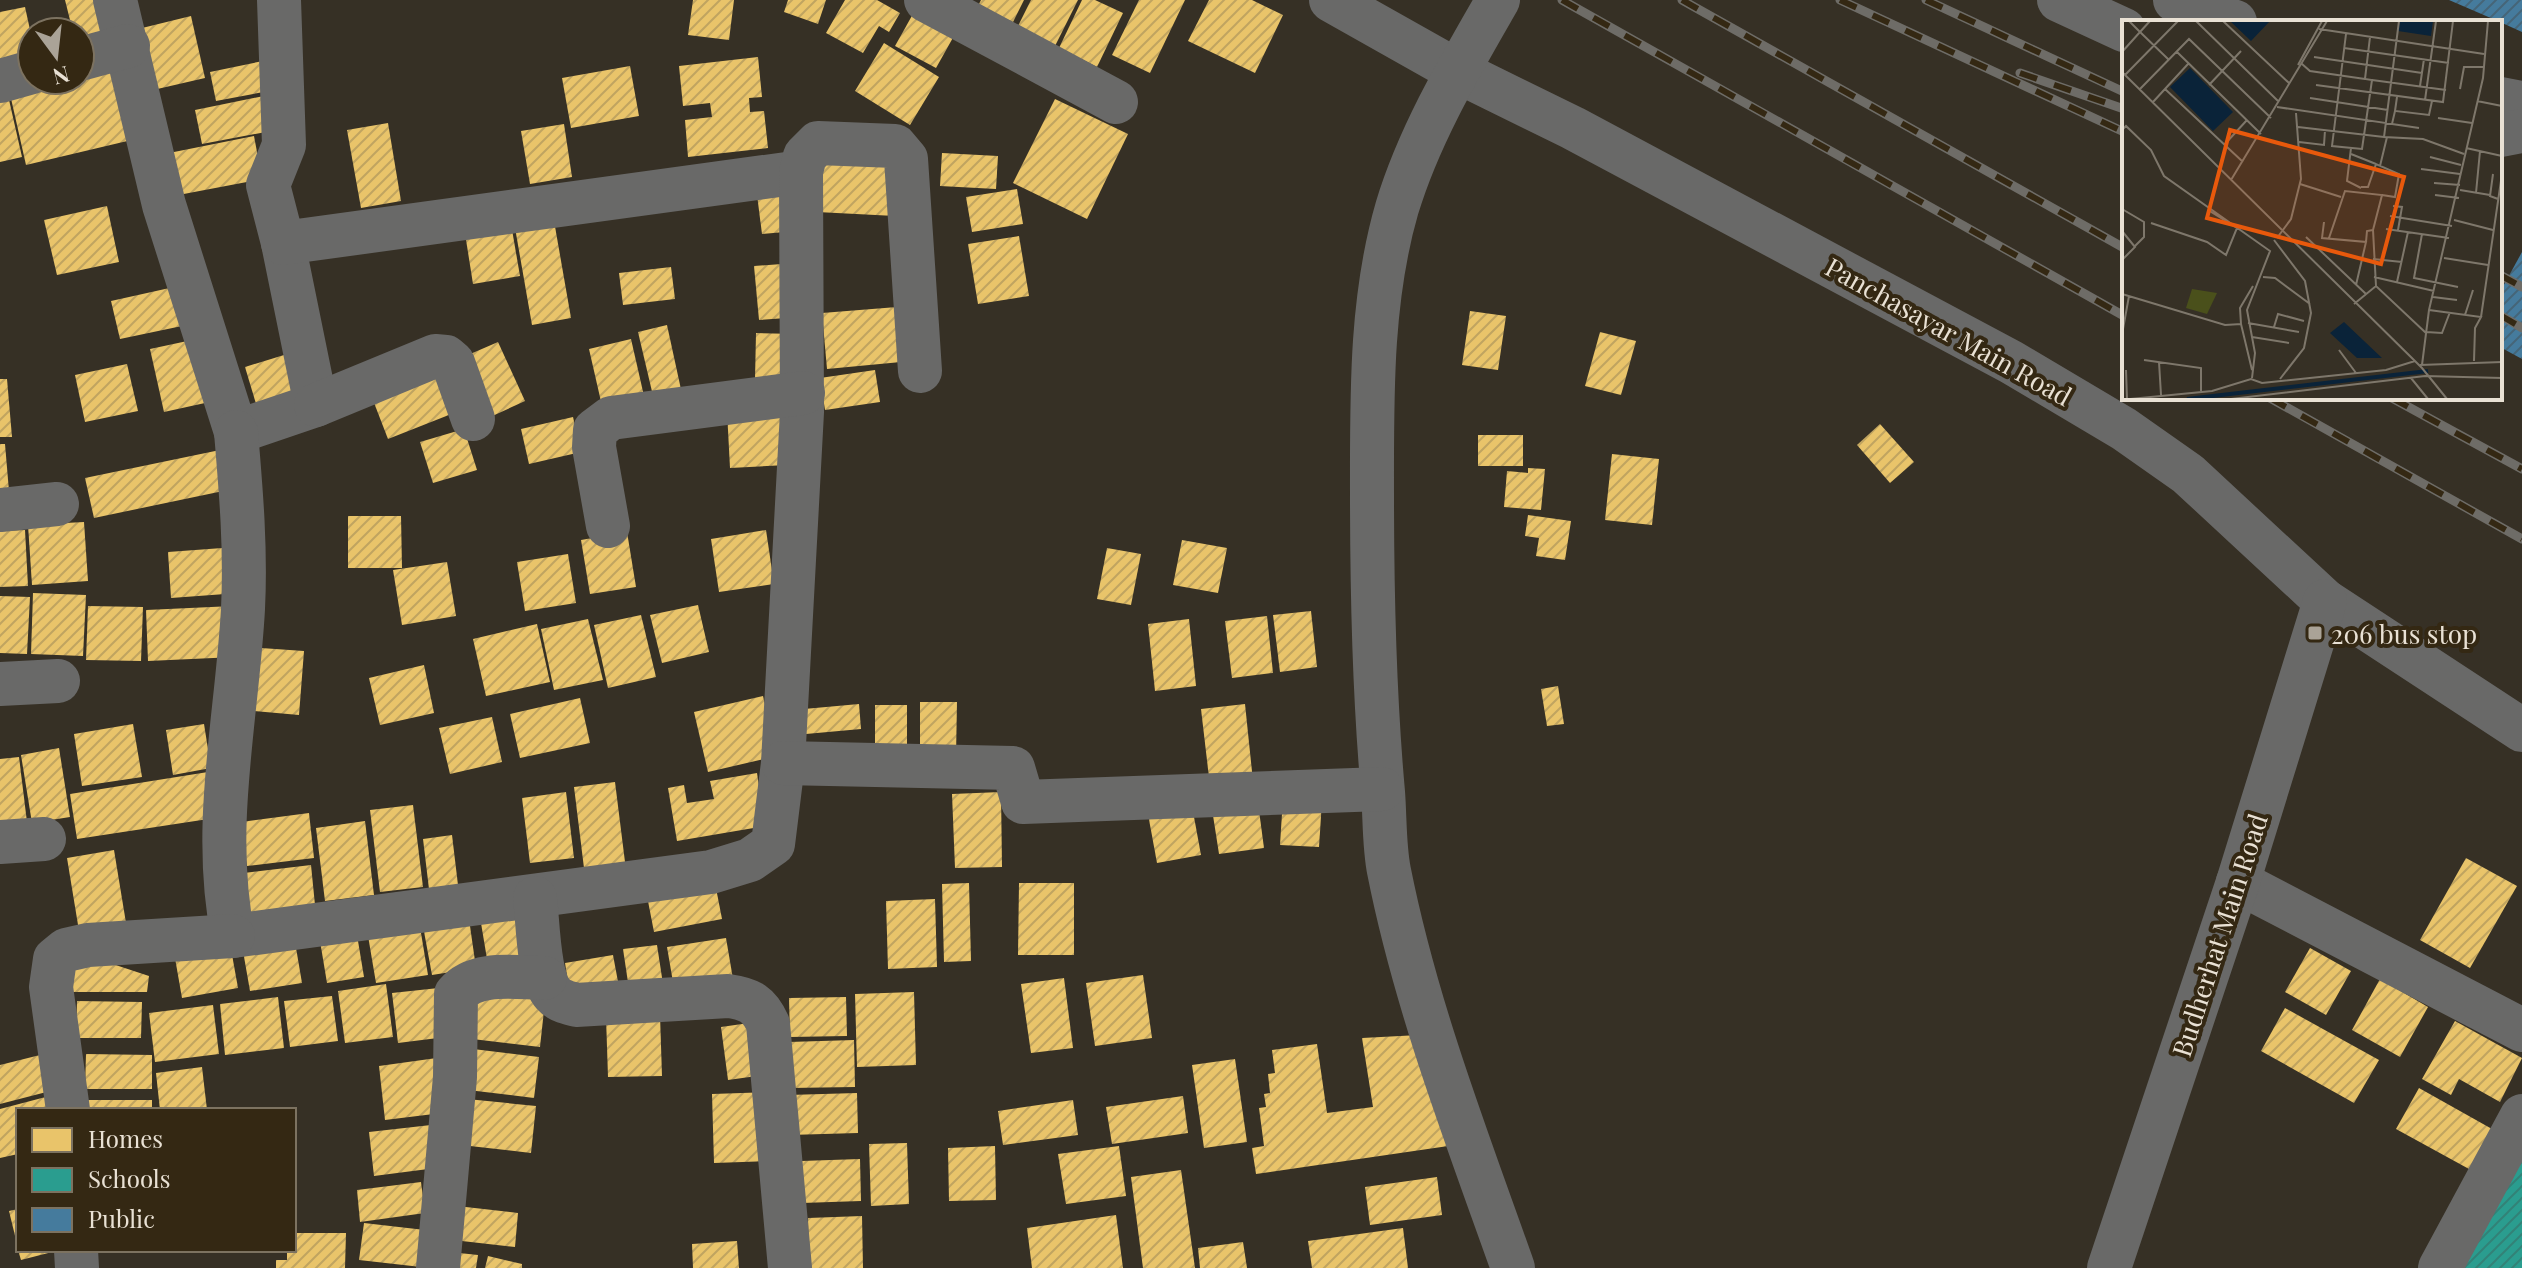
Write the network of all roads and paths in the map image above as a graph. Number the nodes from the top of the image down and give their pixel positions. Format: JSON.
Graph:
{"nodes":[{"id":1,"x":115,"y":0,"type":"edge"},
{"id":2,"x":279,"y":0,"type":"edge"},
{"id":3,"x":926,"y":0,"type":"edge"},
{"id":4,"x":1331,"y":0,"type":"edge"},
{"id":5,"x":1498,"y":0,"type":"edge"},
{"id":6,"x":2059,"y":0,"type":"edge"},
{"id":7,"x":2175,"y":0,"type":"edge"},
{"id":8,"x":2230,"y":20,"type":"edge"},
{"id":9,"x":2122,"y":29,"type":"edge"},
{"id":10,"x":128,"y":46,"type":"junction"},
{"id":11,"x":96,"y":55,"type":"edge"},
{"id":12,"x":1457,"y":71,"type":"junction"},
{"id":13,"x":2502,"y":99,"type":"edge"},
{"id":14,"x":1116,"y":102,"type":"dead end"},
{"id":15,"x":2522,"y":103,"type":"edge"},
{"id":16,"x":2522,"y":131,"type":"edge"},
{"id":17,"x":2502,"y":135,"type":"edge"},
{"id":18,"x":801,"y":172,"type":"junction"},
{"id":19,"x":283,"y":243,"type":"junction"},
{"id":20,"x":920,"y":371,"type":"dead end"},
{"id":21,"x":803,"y":393,"type":"junction"},
{"id":22,"x":316,"y":405,"type":"junction"},
{"id":23,"x":473,"y":419,"type":"dead end"},
{"id":24,"x":236,"y":432,"type":"junction"},
{"id":25,"x":57,"y":504,"type":"dead end"},
{"id":26,"x":0,"y":510,"type":"edge"},
{"id":27,"x":608,"y":526,"type":"dead end"},
{"id":28,"x":2325,"y":601,"type":"junction"},
{"id":29,"x":58,"y":681,"type":"dead end"},
{"id":30,"x":0,"y":684,"type":"edge"},
{"id":31,"x":2522,"y":730,"type":"edge"},
{"id":32,"x":783,"y":763,"type":"junction"},
{"id":33,"x":1382,"y":789,"type":"junction"},
{"id":34,"x":44,"y":839,"type":"dead end"},
{"id":35,"x":0,"y":842,"type":"edge"},
{"id":36,"x":2238,"y":882,"type":"junction"},
{"id":37,"x":535,"y":898,"type":"junction"},
{"id":38,"x":233,"y":936,"type":"junction"},
{"id":39,"x":545,"y":978,"type":"junction"},
{"id":40,"x":2522,"y":1030,"type":"edge"},
{"id":41,"x":68,"y":1108,"type":"edge"},
{"id":42,"x":2522,"y":1116,"type":"edge"},
{"id":43,"x":438,"y":1268,"type":"edge"},
{"id":44,"x":790,"y":1268,"type":"edge"},
{"id":45,"x":1513,"y":1268,"type":"edge"},
{"id":46,"x":2109,"y":1268,"type":"edge"},
{"id":47,"x":2440,"y":1268,"type":"edge"}],
"edges":[{"from":1,"to":10,"type":"street"},
{"from":2,"to":19,"type":"street"},
{"from":3,"to":14,"type":"street"},
{"from":4,"to":12,"type":"street","name":"Panchasayar Main Road"},
{"from":5,"to":12,"type":"street"},
{"from":6,"to":9,"type":"street"},
{"from":7,"to":8,"type":"street"},
{"from":10,"to":11,"type":"street"},
{"from":10,"to":24,"type":"street"},
{"from":12,"to":28,"type":"street","name":"Panchasayar Main Road"},
{"from":12,"to":33,"type":"street"},
{"from":13,"to":15,"type":"street"},
{"from":16,"to":17,"type":"street"},
{"from":18,"to":19,"type":"street"},
{"from":18,"to":20,"type":"street"},
{"from":18,"to":21,"type":"street"},
{"from":19,"to":22,"type":"street"},
{"from":21,"to":27,"type":"street"},
{"from":21,"to":32,"type":"street"},
{"from":22,"to":23,"type":"street"},
{"from":22,"to":24,"type":"street"},
{"from":24,"to":38,"type":"street"},
{"from":25,"to":26,"type":"street"},
{"from":28,"to":31,"type":"street","name":"Panchasayar Main Road"},
{"from":28,"to":36,"type":"street","name":"Budherhat Main Road"},
{"from":29,"to":30,"type":"street"},
{"from":32,"to":33,"type":"street"},
{"from":32,"to":37,"type":"street"},
{"from":33,"to":45,"type":"street"},
{"from":34,"to":35,"type":"street"},
{"from":36,"to":40,"type":"street"},
{"from":36,"to":46,"type":"street","name":"Budherhat Main Road"},
{"from":37,"to":38,"type":"street"},
{"from":37,"to":39,"type":"street"},
{"from":38,"to":41,"type":"street"},
{"from":39,"to":43,"type":"street"},
{"from":39,"to":44,"type":"street"},
{"from":42,"to":47,"type":"street"}]}
